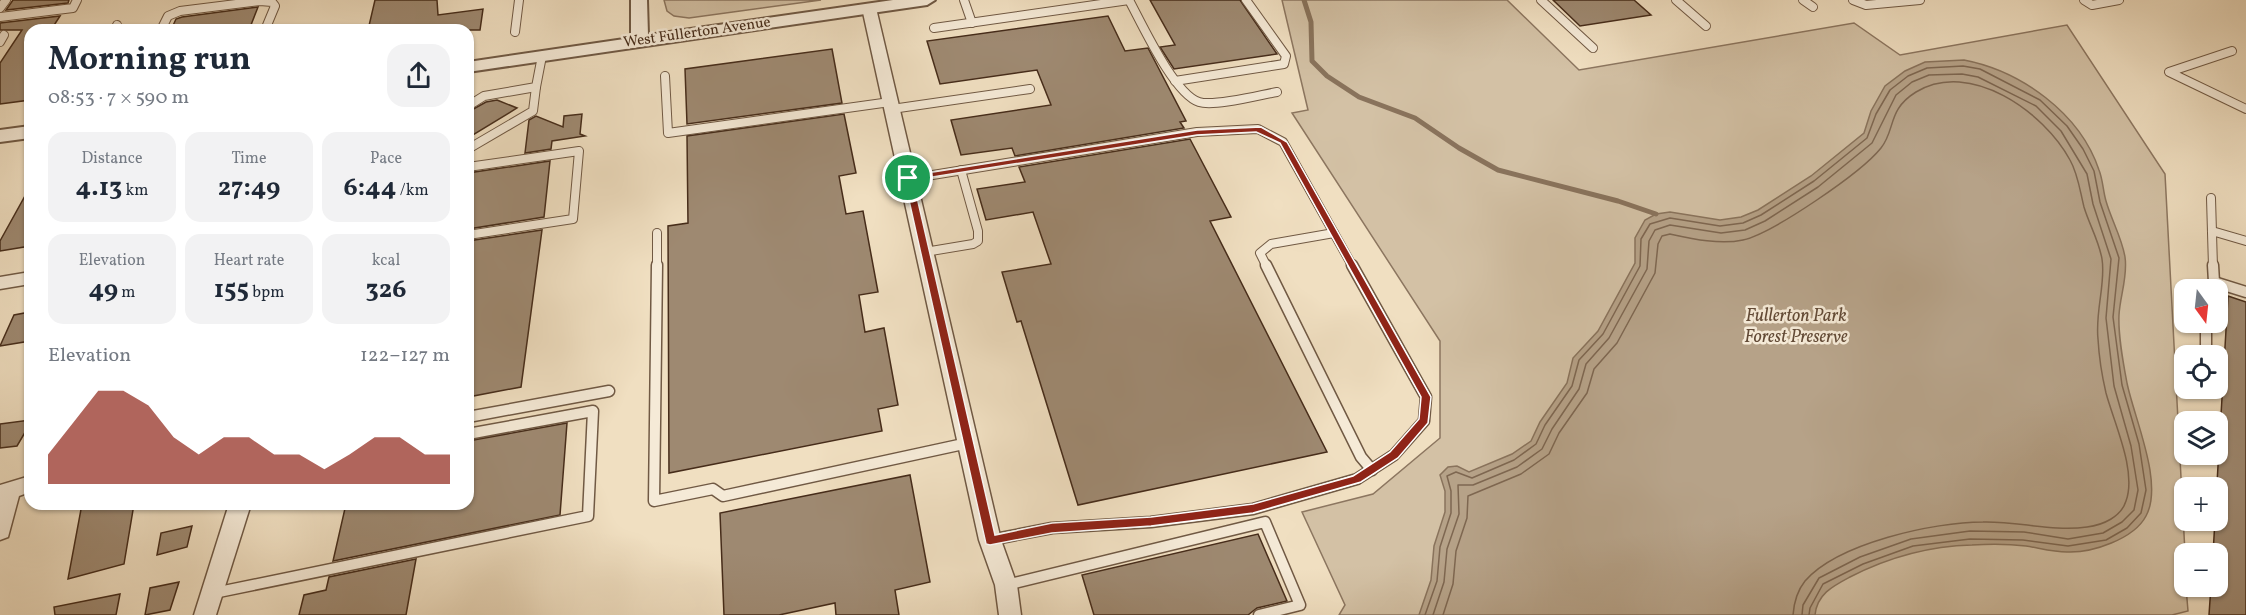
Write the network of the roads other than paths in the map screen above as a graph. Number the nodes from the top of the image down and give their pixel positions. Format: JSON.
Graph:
{"nodes":[{"id":1,"x":6,"y":0,"type":"edge"},
{"id":2,"x":77,"y":0,"type":"edge"},
{"id":3,"x":519,"y":0,"type":"edge"},
{"id":4,"x":639,"y":0,"type":"edge"},
{"id":5,"x":927,"y":0,"type":"edge"},
{"id":6,"x":964,"y":0,"type":"edge"},
{"id":7,"x":1056,"y":0,"type":"edge"},
{"id":8,"x":1129,"y":0,"type":"edge"},
{"id":9,"x":1246,"y":0,"type":"edge"},
{"id":10,"x":1541,"y":0,"type":"edge"},
{"id":11,"x":1676,"y":0,"type":"edge"},
{"id":12,"x":1803,"y":0,"type":"edge"},
{"id":13,"x":1853,"y":0,"type":"edge"},
{"id":14,"x":1920,"y":0,"type":"edge"},
{"id":15,"x":2084,"y":0,"type":"edge"},
{"id":16,"x":2119,"y":0,"type":"edge"},
{"id":17,"x":1813,"y":7,"type":"dead end"},
{"id":18,"x":0,"y":8,"type":"edge"},
{"id":19,"x":869,"y":8,"type":"junction"},
{"id":20,"x":1060,"y":10,"type":"junction"},
{"id":21,"x":0,"y":17,"type":"edge"},
{"id":22,"x":972,"y":23,"type":"junction"},
{"id":23,"x":164,"y":24,"type":"edge"},
{"id":24,"x":268,"y":24,"type":"edge"},
{"id":25,"x":1706,"y":26,"type":"dead end"},
{"id":26,"x":934,"y":28,"type":"dead end"},
{"id":27,"x":515,"y":33,"type":"dead end"},
{"id":28,"x":640,"y":41,"type":"junction"},
{"id":29,"x":1593,"y":48,"type":"dead end"},
{"id":30,"x":2232,"y":51,"type":"dead end"},
{"id":31,"x":542,"y":56,"type":"junction"},
{"id":32,"x":474,"y":66,"type":"edge"},
{"id":33,"x":665,"y":76,"type":"dead end"},
{"id":34,"x":1175,"y":81,"type":"junction"},
{"id":35,"x":536,"y":87,"type":"junction"},
{"id":36,"x":1030,"y":89,"type":"dead end"},
{"id":37,"x":1277,"y":92,"type":"dead end"},
{"id":38,"x":474,"y":102,"type":"edge"},
{"id":39,"x":891,"y":105,"type":"junction"},
{"id":40,"x":2246,"y":109,"type":"edge"},
{"id":41,"x":24,"y":133,"type":"edge"},
{"id":42,"x":0,"y":136,"type":"edge"},
{"id":43,"x":474,"y":145,"type":"edge"},
{"id":44,"x":474,"y":166,"type":"edge"},
{"id":45,"x":961,"y":170,"type":"junction"},
{"id":46,"x":908,"y":178,"type":"junction"},
{"id":47,"x":2211,"y":198,"type":"dead end"},
{"id":48,"x":2212,"y":231,"type":"junction"},
{"id":49,"x":657,"y":233,"type":"dead end"},
{"id":50,"x":1334,"y":233,"type":"junction"},
{"id":51,"x":474,"y":234,"type":"edge"},
{"id":52,"x":2246,"y":241,"type":"edge"},
{"id":53,"x":925,"y":252,"type":"junction"},
{"id":54,"x":24,"y":279,"type":"edge"},
{"id":55,"x":2211,"y":279,"type":"edge"},
{"id":56,"x":0,"y":283,"type":"edge"},
{"id":57,"x":2228,"y":289,"type":"edge"},
{"id":58,"x":2246,"y":292,"type":"edge"},
{"id":59,"x":609,"y":391,"type":"dead end"},
{"id":60,"x":474,"y":416,"type":"edge"},
{"id":61,"x":474,"y":433,"type":"edge"},
{"id":62,"x":968,"y":443,"type":"junction"},
{"id":63,"x":1372,"y":470,"type":"junction"},
{"id":64,"x":24,"y":486,"type":"edge"},
{"id":65,"x":4,"y":492,"type":"edge"},
{"id":66,"x":238,"y":510,"type":"edge"},
{"id":67,"x":0,"y":531,"type":"edge"},
{"id":68,"x":990,"y":540,"type":"junction"},
{"id":69,"x":1006,"y":585,"type":"junction"},
{"id":70,"x":212,"y":593,"type":"junction"},
{"id":71,"x":205,"y":615,"type":"edge"},
{"id":72,"x":1010,"y":615,"type":"edge"},
{"id":73,"x":1259,"y":615,"type":"edge"}],
"edges":[{"from":1,"to":18,"type":"lane"},
{"from":2,"to":21,"type":"lane"},
{"from":3,"to":27,"type":"lane"},
{"from":4,"to":28,"type":"street"},
{"from":5,"to":19,"type":"street","name":"West Fullerton Avenue"},
{"from":6,"to":22,"type":"lane"},
{"from":7,"to":20,"type":"lane"},
{"from":8,"to":20,"type":"lane"},
{"from":8,"to":34,"type":"lane"},
{"from":9,"to":34,"type":"lane"},
{"from":10,"to":29,"type":"lane"},
{"from":11,"to":25,"type":"lane"},
{"from":12,"to":17,"type":"lane"},
{"from":13,"to":14,"type":"lane"},
{"from":15,"to":16,"type":"lane"},
{"from":19,"to":28,"type":"street","name":"West Fullerton Avenue"},
{"from":19,"to":39,"type":"street"},
{"from":20,"to":22,"type":"lane"},
{"from":22,"to":26,"type":"lane"},
{"from":23,"to":24,"type":"lane"},
{"from":28,"to":31,"type":"street","name":"West Fullerton Avenue"},
{"from":30,"to":40,"type":"lane"},
{"from":31,"to":32,"type":"street","name":"West Fullerton Avenue"},
{"from":31,"to":35,"type":"lane"},
{"from":33,"to":39,"type":"lane"},
{"from":34,"to":37,"type":"lane"},
{"from":35,"to":38,"type":"lane"},
{"from":35,"to":43,"type":"lane"},
{"from":36,"to":39,"type":"lane"},
{"from":39,"to":46,"type":"street"},
{"from":41,"to":42,"type":"street"},
{"from":44,"to":51,"type":"lane"},
{"from":45,"to":46,"type":"lane"},
{"from":45,"to":50,"type":"lane"},
{"from":45,"to":53,"type":"lane"},
{"from":46,"to":53,"type":"street"},
{"from":47,"to":48,"type":"lane"},
{"from":48,"to":52,"type":"lane"},
{"from":48,"to":55,"type":"lane"},
{"from":49,"to":62,"type":"lane"},
{"from":50,"to":63,"type":"lane"},
{"from":50,"to":63,"type":"lane"},
{"from":53,"to":62,"type":"street"},
{"from":54,"to":56,"type":"street"},
{"from":57,"to":58,"type":"lane"},
{"from":59,"to":60,"type":"lane"},
{"from":61,"to":70,"type":"lane"},
{"from":62,"to":68,"type":"street"},
{"from":63,"to":68,"type":"lane"},
{"from":64,"to":65,"type":"street"},
{"from":65,"to":67,"type":"street"},
{"from":66,"to":70,"type":"street"},
{"from":68,"to":69,"type":"street"},
{"from":69,"to":72,"type":"street"},
{"from":69,"to":73,"type":"lane"},
{"from":70,"to":71,"type":"street"}]}
